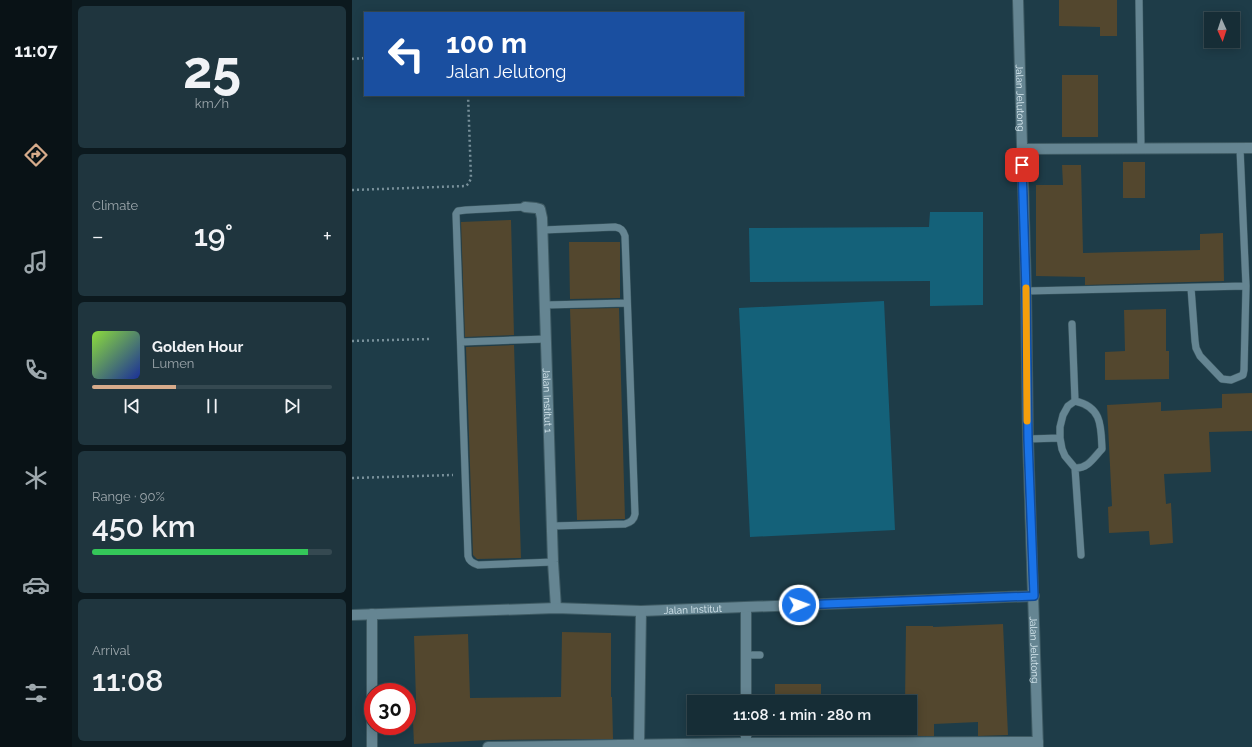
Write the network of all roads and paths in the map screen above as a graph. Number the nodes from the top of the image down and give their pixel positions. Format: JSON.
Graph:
{"nodes":[{"id":1,"x":1018,"y":0,"type":"edge"},
{"id":2,"x":1139,"y":0,"type":"edge"},
{"id":3,"x":364,"y":58,"type":"edge"},
{"id":4,"x":352,"y":59,"type":"edge"},
{"id":5,"x":468,"y":96,"type":"edge"},
{"id":6,"x":1252,"y":148,"type":"edge"},
{"id":7,"x":1022,"y":149,"type":"junction"},
{"id":8,"x":1141,"y":149,"type":"junction"},
{"id":9,"x":1240,"y":149,"type":"junction"},
{"id":10,"x":352,"y":190,"type":"edge"},
{"id":11,"x":525,"y":207,"type":"joint"},
{"id":12,"x":543,"y":230,"type":"junction"},
{"id":13,"x":1246,"y":286,"type":"junction"},
{"id":14,"x":1191,"y":288,"type":"junction"},
{"id":15,"x":1026,"y":291,"type":"junction"},
{"id":16,"x":628,"y":303,"type":"junction"},
{"id":17,"x":545,"y":305,"type":"junction"},
{"id":18,"x":1072,"y":324,"type":"dead end"},
{"id":19,"x":429,"y":339,"type":"dead end"},
{"id":20,"x":546,"y":339,"type":"junction"},
{"id":21,"x":352,"y":341,"type":"edge"},
{"id":22,"x":461,"y":342,"type":"junction"},
{"id":23,"x":1075,"y":400,"type":"junction"},
{"id":24,"x":1060,"y":438,"type":"junction"},
{"id":25,"x":1028,"y":439,"type":"junction"},
{"id":26,"x":1075,"y":468,"type":"junction"},
{"id":27,"x":464,"y":475,"type":"junction"},
{"id":28,"x":352,"y":478,"type":"edge"},
{"id":29,"x":552,"y":526,"type":"junction"},
{"id":30,"x":1081,"y":555,"type":"dead end"},
{"id":31,"x":553,"y":562,"type":"junction"},
{"id":32,"x":1034,"y":596,"type":"junction"},
{"id":33,"x":746,"y":607,"type":"junction"},
{"id":34,"x":556,"y":608,"type":"junction"},
{"id":35,"x":641,"y":611,"type":"junction"},
{"id":36,"x":352,"y":614,"type":"edge"},
{"id":37,"x":372,"y":614,"type":"junction"},
{"id":38,"x":746,"y":655,"type":"junction"},
{"id":39,"x":760,"y":655,"type":"dead end"},
{"id":40,"x":746,"y":695,"type":"edge"},
{"id":41,"x":746,"y":735,"type":"edge"},
{"id":42,"x":746,"y":743,"type":"junction"},
{"id":43,"x":639,"y":745,"type":"junction"},
{"id":44,"x":1038,"y":745,"type":"edge"},
{"id":45,"x":372,"y":747,"type":"edge"},
{"id":46,"x":488,"y":747,"type":"edge"}],
"edges":[{"from":1,"to":7,"type":"street","name":"Jalan Jelutong"},
{"from":2,"to":8,"type":"lane"},
{"from":3,"to":4,"type":"path"},
{"from":5,"to":10,"type":"path"},
{"from":6,"to":9,"type":"street"},
{"from":7,"to":8,"type":"street"},
{"from":7,"to":15,"type":"street","name":"Jalan Jelutong"},
{"from":8,"to":9,"type":"street"},
{"from":9,"to":13,"type":"lane"},
{"from":11,"to":12,"type":"street","name":"Jalan Institut 1"},
{"from":11,"to":22,"type":"lane"},
{"from":12,"to":16,"type":"lane"},
{"from":12,"to":17,"type":"street","name":"Jalan Institut 1"},
{"from":13,"to":14,"type":"lane"},
{"from":13,"to":14,"type":"lane"},
{"from":14,"to":15,"type":"lane"},
{"from":15,"to":25,"type":"street","name":"Jalan Jelutong"},
{"from":16,"to":17,"type":"lane"},
{"from":16,"to":29,"type":"lane"},
{"from":17,"to":20,"type":"street","name":"Jalan Institut 1"},
{"from":18,"to":23,"type":"lane"},
{"from":19,"to":21,"type":"path"},
{"from":20,"to":22,"type":"lane"},
{"from":20,"to":29,"type":"street","name":"Jalan Institut 1"},
{"from":22,"to":27,"type":"lane"},
{"from":23,"to":24,"type":"lane"},
{"from":23,"to":26,"type":"lane"},
{"from":24,"to":25,"type":"lane"},
{"from":24,"to":26,"type":"lane"},
{"from":25,"to":32,"type":"street","name":"Jalan Jelutong"},
{"from":26,"to":30,"type":"lane"},
{"from":27,"to":28,"type":"path"},
{"from":27,"to":31,"type":"lane"},
{"from":29,"to":31,"type":"street","name":"Jalan Institut 1"},
{"from":31,"to":34,"type":"street","name":"Jalan Institut 1"},
{"from":32,"to":33,"type":"street","name":"Jalan Institut"},
{"from":32,"to":44,"type":"street","name":"Jalan Jelutong"},
{"from":33,"to":35,"type":"street","name":"Jalan Institut"},
{"from":33,"to":38,"type":"street"},
{"from":34,"to":35,"type":"street","name":"Jalan Institut"},
{"from":34,"to":37,"type":"street","name":"Jalan Institut"},
{"from":35,"to":43,"type":"street"},
{"from":36,"to":37,"type":"street","name":"Jalan Institut"},
{"from":37,"to":45,"type":"street"},
{"from":38,"to":39,"type":"lane"},
{"from":38,"to":40,"type":"street"},
{"from":41,"to":42,"type":"street"},
{"from":42,"to":43,"type":"street"},
{"from":42,"to":44,"type":"street"},
{"from":43,"to":46,"type":"street"}]}
